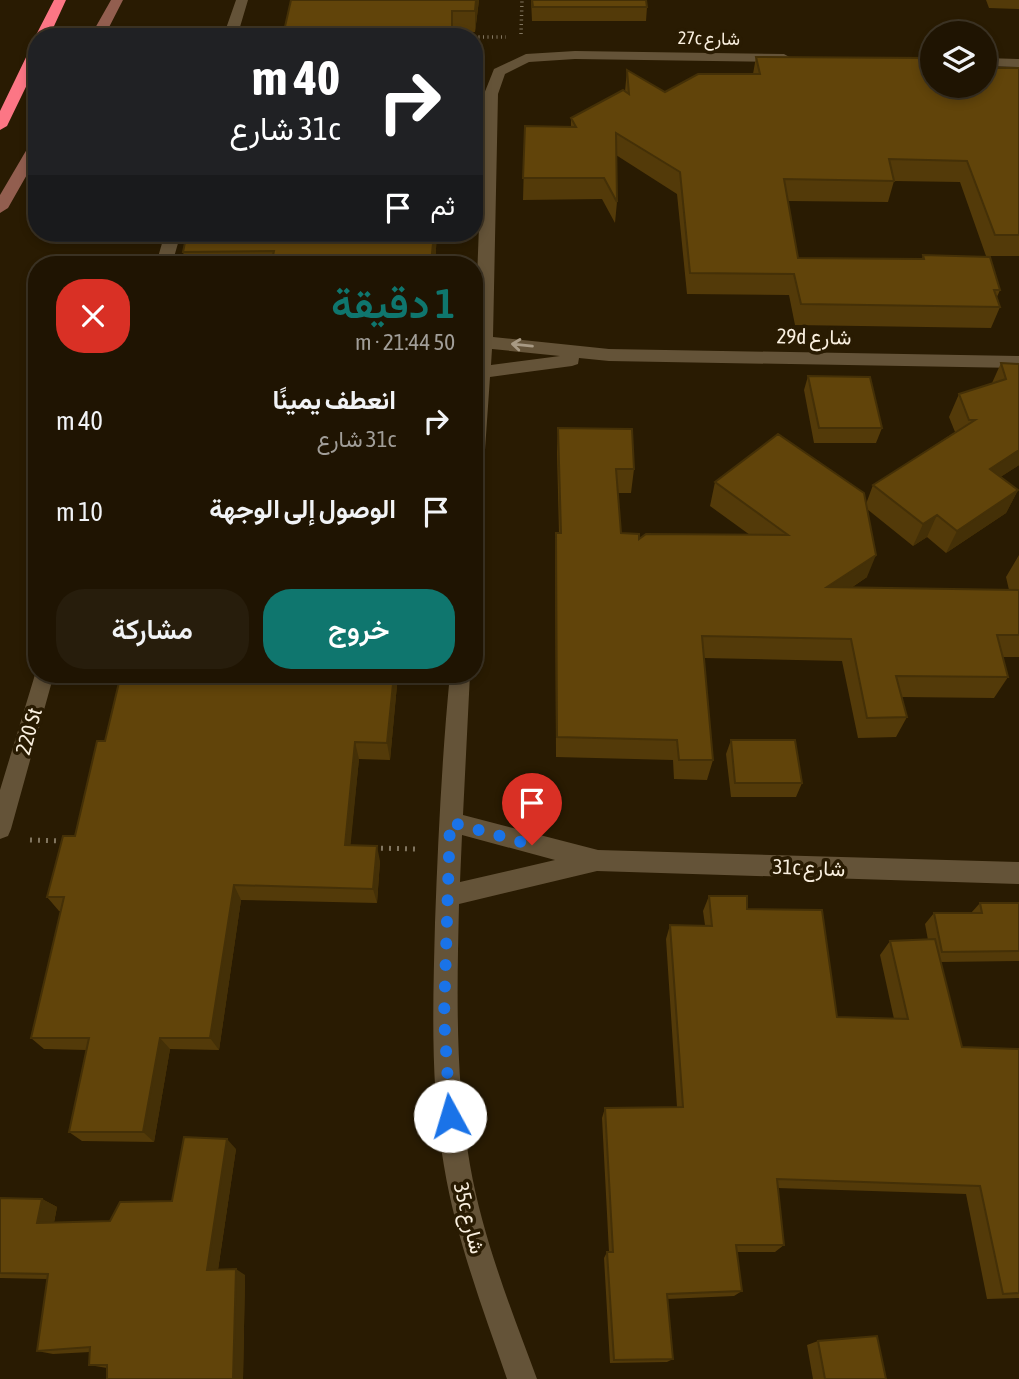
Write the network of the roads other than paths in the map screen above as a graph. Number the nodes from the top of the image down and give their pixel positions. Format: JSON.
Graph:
{"nodes":[{"id":1,"x":60,"y":0,"type":"edge"},
{"id":2,"x":117,"y":0,"type":"edge"},
{"id":3,"x":242,"y":0,"type":"edge"},
{"id":4,"x":46,"y":28,"type":"edge"},
{"id":5,"x":102,"y":28,"type":"edge"},
{"id":6,"x":233,"y":28,"type":"edge"},
{"id":7,"x":794,"y":59,"type":"edge"},
{"id":8,"x":997,"y":62,"type":"edge"},
{"id":9,"x":1019,"y":63,"type":"edge"},
{"id":10,"x":28,"y":68,"type":"edge"},
{"id":11,"x":0,"y":126,"type":"edge"},
{"id":12,"x":28,"y":160,"type":"edge"},
{"id":13,"x":0,"y":208,"type":"edge"},
{"id":14,"x":484,"y":342,"type":"junction"},
{"id":15,"x":609,"y":355,"type":"junction"},
{"id":16,"x":483,"y":357,"type":"edge"},
{"id":17,"x":1019,"y":362,"type":"edge"},
{"id":18,"x":483,"y":372,"type":"edge"},
{"id":19,"x":41,"y":683,"type":"edge"},
{"id":20,"x":459,"y":683,"type":"edge"},
{"id":21,"x":450,"y":822,"type":"junction"},
{"id":22,"x":0,"y":829,"type":"edge"},
{"id":23,"x":598,"y":861,"type":"junction"},
{"id":24,"x":1019,"y":873,"type":"edge"},
{"id":25,"x":448,"y":896,"type":"junction"},
{"id":26,"x":522,"y":1379,"type":"edge"}],
"edges":[{"from":1,"to":4,"type":"highway"},
{"from":2,"to":5,"type":"main road"},
{"from":3,"to":6,"type":"street"},
{"from":7,"to":14,"type":"street","name":"27c شارع"},
{"from":8,"to":9,"type":"street"},
{"from":10,"to":11,"type":"highway"},
{"from":12,"to":13,"type":"main road"},
{"from":15,"to":14,"type":"street","name":"29d شارع","one_way":true},
{"from":14,"to":16,"type":"street"},
{"from":15,"to":17,"type":"street","name":"29d شارع"},
{"from":15,"to":18,"type":"street","name":"29d شارع"},
{"from":19,"to":22,"type":"street","name":"220 St"},
{"from":20,"to":21,"type":"street","name":"35c شارع"},
{"from":21,"to":23,"type":"street","name":"31c شارع"},
{"from":21,"to":25,"type":"street","name":"35c شارع"},
{"from":23,"to":24,"type":"street","name":"31c شارع"},
{"from":23,"to":25,"type":"street","name":"31c شارع"},
{"from":25,"to":26,"type":"street","name":"35c شارع"}]}
